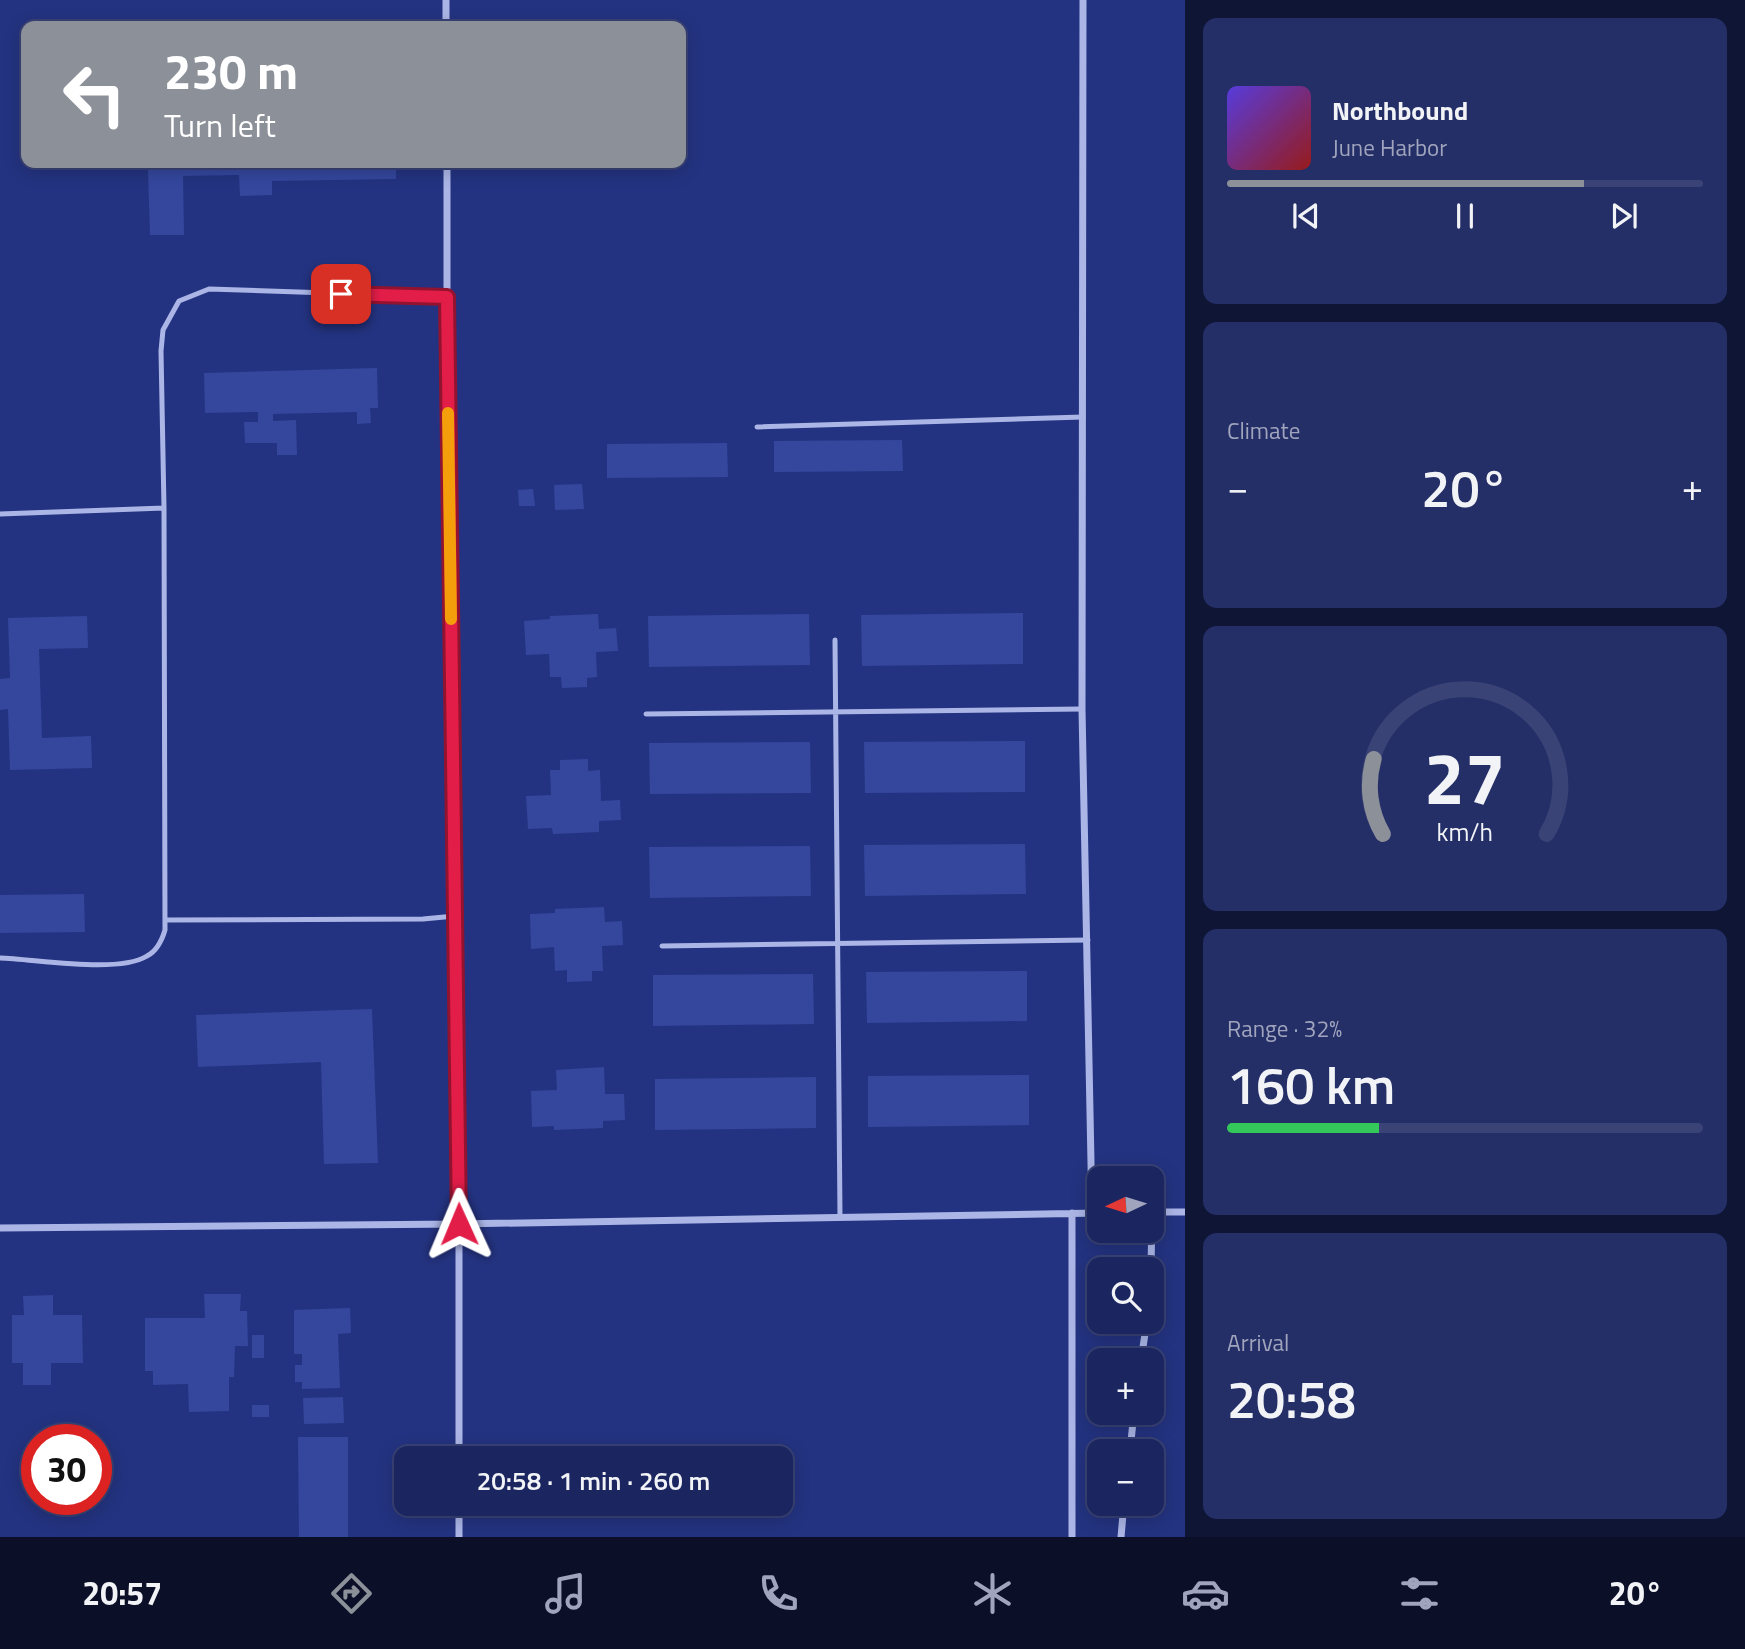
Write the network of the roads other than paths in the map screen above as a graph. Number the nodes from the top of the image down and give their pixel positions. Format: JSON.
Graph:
{"nodes":[{"id":1,"x":446,"y":0,"type":"edge"},
{"id":2,"x":1083,"y":0,"type":"edge"},
{"id":3,"x":446,"y":21,"type":"edge"},
{"id":4,"x":447,"y":168,"type":"edge"},
{"id":5,"x":447,"y":297,"type":"junction"},
{"id":6,"x":1083,"y":417,"type":"junction"},
{"id":7,"x":757,"y":427,"type":"dead end"},
{"id":8,"x":164,"y":508,"type":"junction"},
{"id":9,"x":0,"y":514,"type":"edge"},
{"id":10,"x":835,"y":640,"type":"dead end"},
{"id":11,"x":1083,"y":709,"type":"junction"},
{"id":12,"x":836,"y":711,"type":"junction"},
{"id":13,"x":646,"y":714,"type":"dead end"},
{"id":14,"x":455,"y":916,"type":"junction"},
{"id":15,"x":165,"y":920,"type":"junction"},
{"id":16,"x":1088,"y":940,"type":"junction"},
{"id":17,"x":838,"y":944,"type":"junction"},
{"id":18,"x":663,"y":946,"type":"dead end"},
{"id":19,"x":0,"y":958,"type":"edge"},
{"id":20,"x":1095,"y":1166,"type":"edge"},
{"id":21,"x":1164,"y":1212,"type":"edge"},
{"id":22,"x":1185,"y":1212,"type":"edge"},
{"id":23,"x":1072,"y":1213,"type":"junction"},
{"id":24,"x":1087,"y":1213,"type":"edge"},
{"id":25,"x":840,"y":1217,"type":"junction"},
{"id":26,"x":459,"y":1224,"type":"junction"},
{"id":27,"x":0,"y":1228,"type":"edge"},
{"id":28,"x":459,"y":1446,"type":"edge"},
{"id":29,"x":459,"y":1516,"type":"edge"},
{"id":30,"x":1123,"y":1516,"type":"edge"},
{"id":31,"x":459,"y":1537,"type":"edge"},
{"id":32,"x":1072,"y":1537,"type":"edge"},
{"id":33,"x":1121,"y":1537,"type":"edge"}],
"edges":[{"from":1,"to":3,"type":"street"},
{"from":2,"to":6,"type":"street"},
{"from":4,"to":5,"type":"street"},
{"from":5,"to":8,"type":"lane"},
{"from":5,"to":14,"type":"street"},
{"from":6,"to":7,"type":"lane"},
{"from":6,"to":11,"type":"street"},
{"from":8,"to":9,"type":"lane"},
{"from":8,"to":15,"type":"lane"},
{"from":10,"to":12,"type":"lane"},
{"from":11,"to":12,"type":"lane"},
{"from":11,"to":16,"type":"street"},
{"from":12,"to":13,"type":"lane"},
{"from":12,"to":17,"type":"lane"},
{"from":14,"to":15,"type":"lane"},
{"from":14,"to":26,"type":"street"},
{"from":15,"to":19,"type":"lane"},
{"from":16,"to":17,"type":"lane"},
{"from":16,"to":20,"type":"street"},
{"from":17,"to":18,"type":"lane"},
{"from":17,"to":25,"type":"lane"},
{"from":21,"to":22,"type":"street"},
{"from":23,"to":24,"type":"street"},
{"from":23,"to":25,"type":"street"},
{"from":23,"to":32,"type":"street"},
{"from":25,"to":26,"type":"street"},
{"from":26,"to":27,"type":"street"},
{"from":26,"to":28,"type":"street"},
{"from":29,"to":31,"type":"street"},
{"from":30,"to":33,"type":"street"}]}
